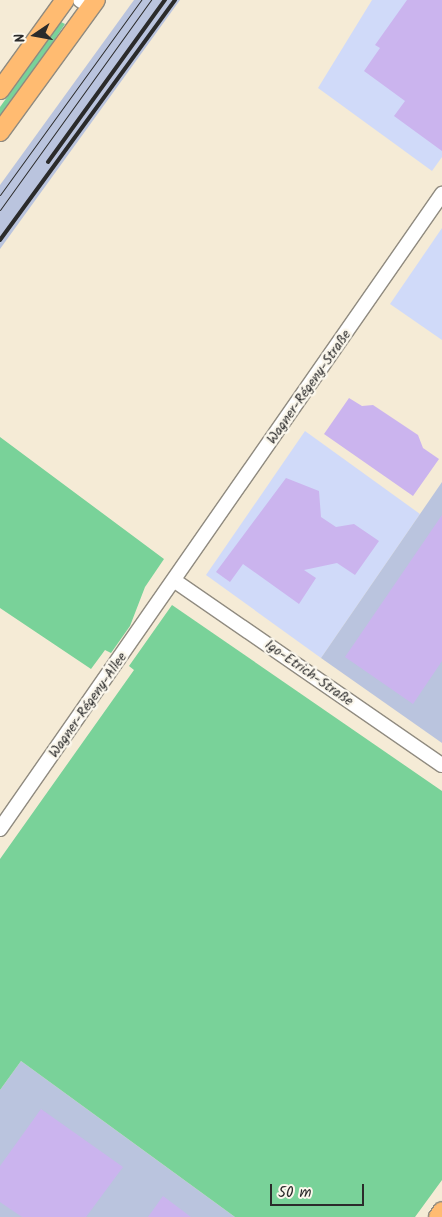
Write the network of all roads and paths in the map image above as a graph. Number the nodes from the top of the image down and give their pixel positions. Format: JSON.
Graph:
{"nodes":[{"id":1,"x":65,"y":0,"type":"edge"},
{"id":2,"x":89,"y":2,"type":"edge"},
{"id":3,"x":0,"y":90,"type":"edge"},
{"id":4,"x":0,"y":132,"type":"edge"},
{"id":5,"x":442,"y":194,"type":"edge"},
{"id":6,"x":175,"y":581,"type":"junction"},
{"id":7,"x":442,"y":765,"type":"edge"},
{"id":8,"x":0,"y":829,"type":"edge"},
{"id":9,"x":442,"y":1211,"type":"edge"},
{"id":10,"x":438,"y":1217,"type":"edge"}],
"edges":[{"from":1,"to":3,"type":"main road"},
{"from":2,"to":4,"type":"main road"},
{"from":5,"to":6,"type":"street","name":"Wagner-Régeny-Straße"},
{"from":6,"to":7,"type":"street","name":"Igo-Etrich-Straße"},
{"from":6,"to":8,"type":"street","name":"Wagner-Régeny-Allee"},
{"from":9,"to":10,"type":"main road"}]}
